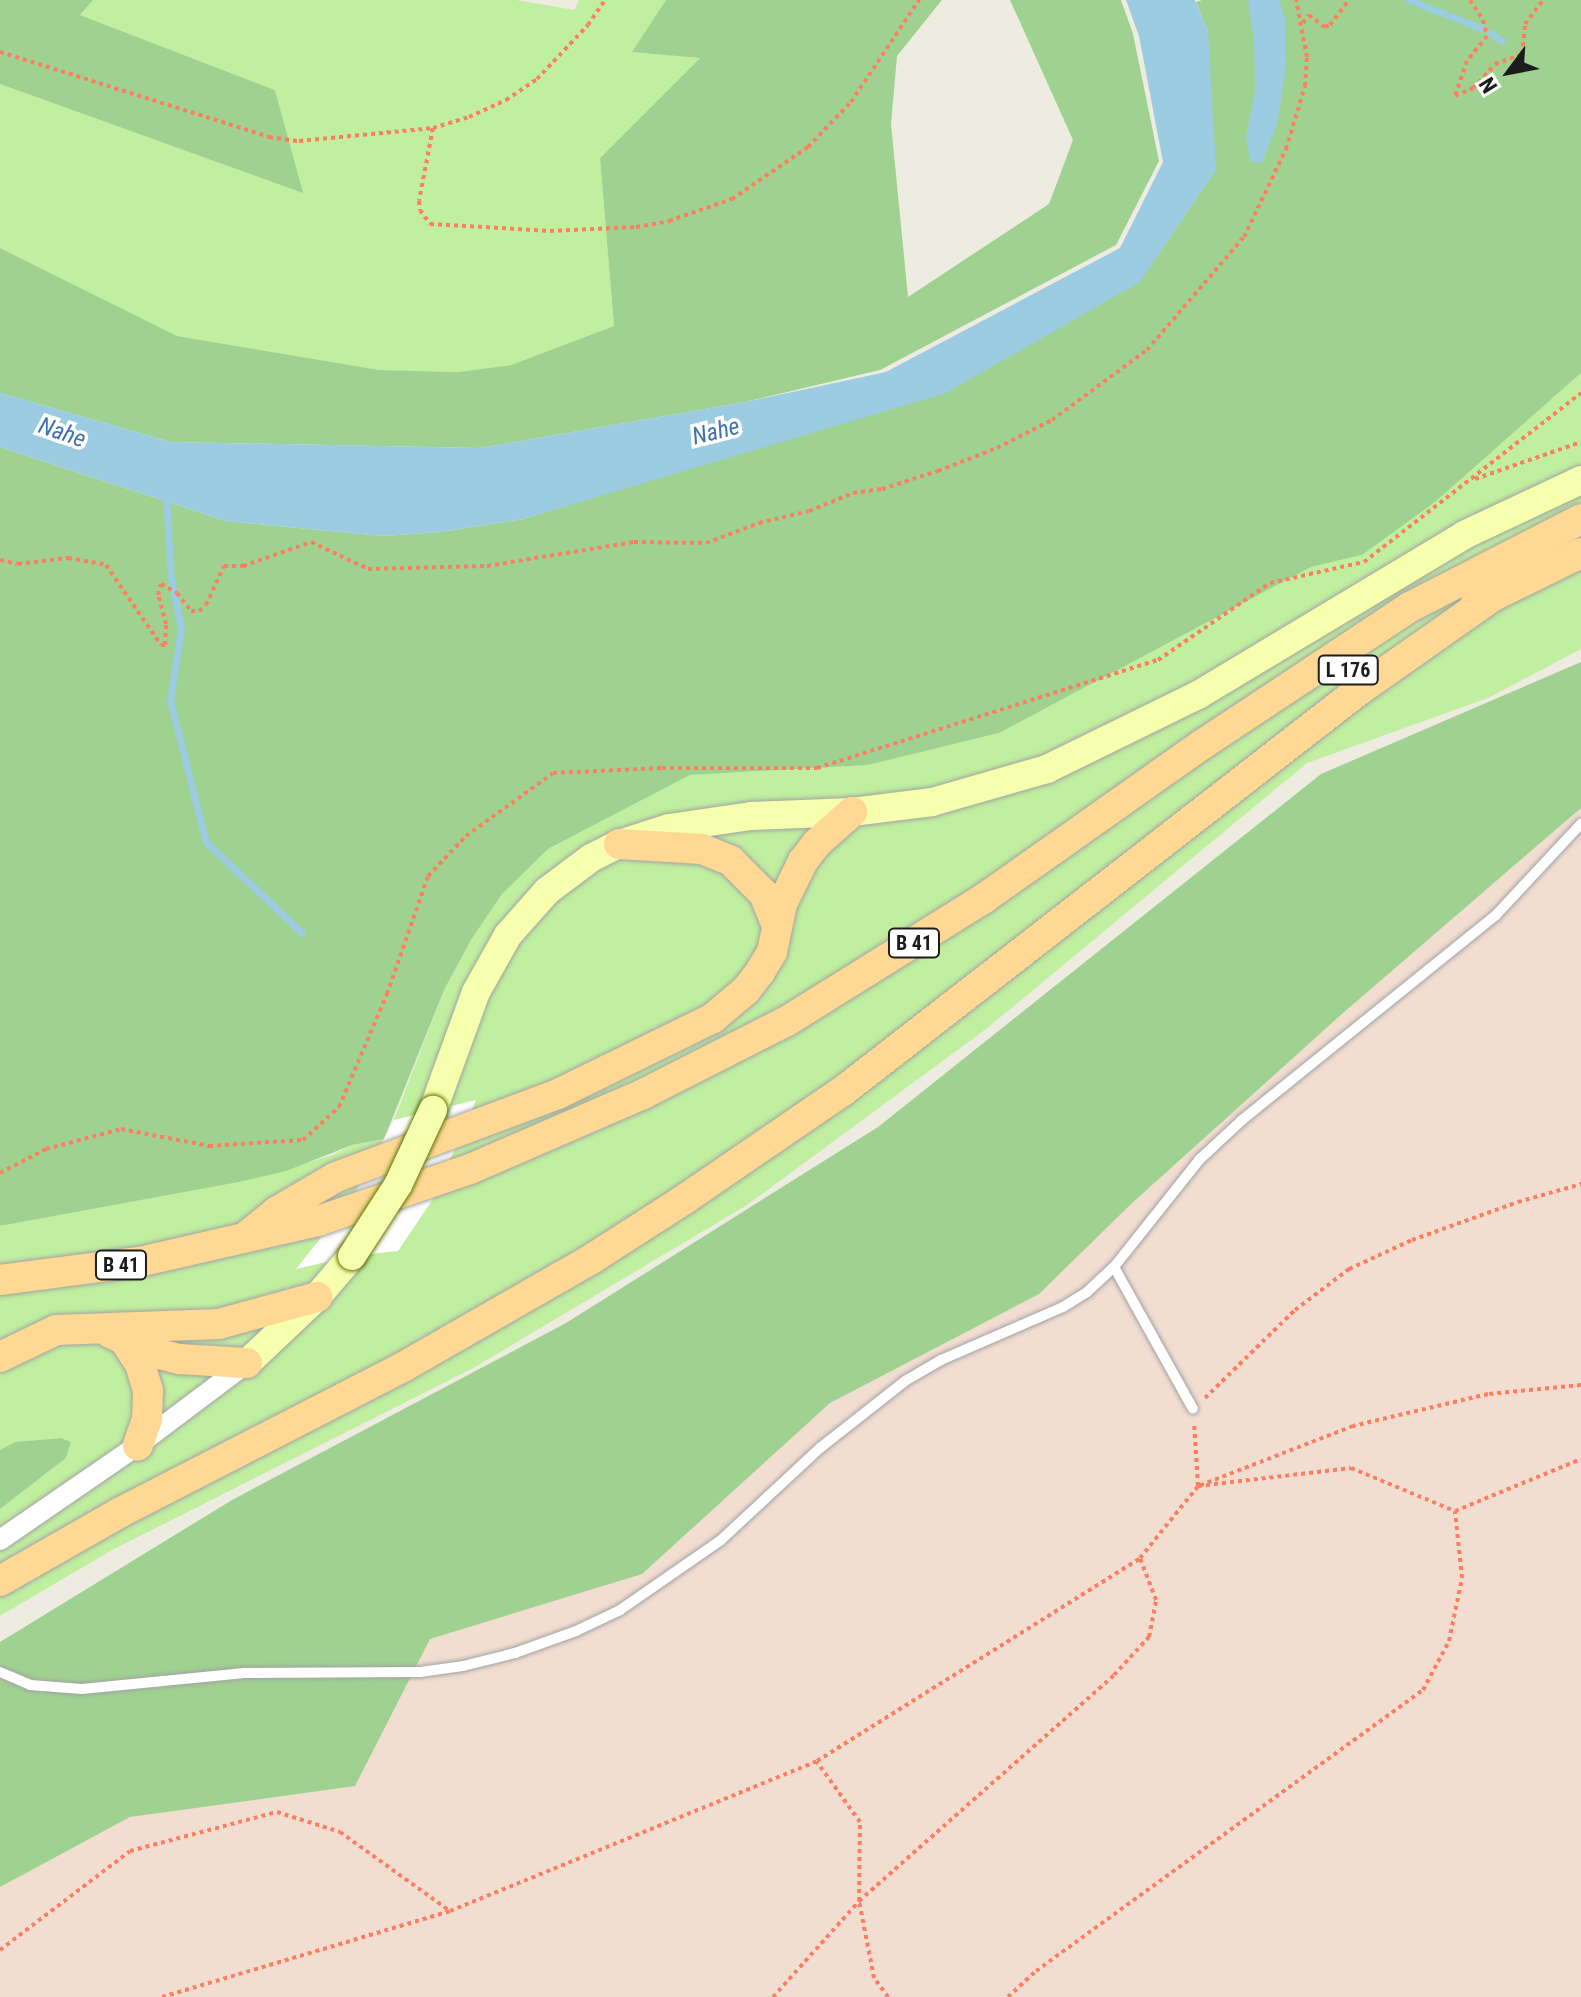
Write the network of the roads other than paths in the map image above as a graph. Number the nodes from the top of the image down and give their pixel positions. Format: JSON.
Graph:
{"nodes":[{"id":1,"x":1581,"y":480,"type":"edge"},
{"id":2,"x":1581,"y":519,"type":"edge"},
{"id":3,"x":1581,"y":553,"type":"edge"},
{"id":4,"x":1493,"y":596,"type":"junction"},
{"id":5,"x":1203,"y":744,"type":"junction"},
{"id":6,"x":852,"y":812,"type":"junction"},
{"id":7,"x":1581,"y":824,"type":"edge"},
{"id":8,"x":619,"y":844,"type":"junction"},
{"id":9,"x":777,"y":927,"type":"junction"},
{"id":10,"x":240,"y":1242,"type":"junction"},
{"id":11,"x":1114,"y":1267,"type":"junction"},
{"id":12,"x":0,"y":1280,"type":"edge"},
{"id":13,"x":317,"y":1297,"type":"junction"},
{"id":14,"x":97,"y":1328,"type":"junction"},
{"id":15,"x":125,"y":1341,"type":"junction"},
{"id":16,"x":0,"y":1357,"type":"edge"},
{"id":17,"x":247,"y":1363,"type":"junction"},
{"id":18,"x":1193,"y":1409,"type":"road end"},
{"id":19,"x":138,"y":1445,"type":"junction"},
{"id":20,"x":0,"y":1540,"type":"edge"},
{"id":21,"x":0,"y":1581,"type":"edge"},
{"id":22,"x":0,"y":1672,"type":"edge"}],
"edges":[{"from":1,"to":6,"type":"main road","number":"L 176"},
{"from":2,"to":5,"type":"main road","number":"B 41"},
{"from":3,"to":4,"type":"main road","number":"L 176"},
{"from":4,"to":5,"type":"main road","number":"L 176"},
{"from":4,"to":21,"type":"main road"},
{"from":5,"to":10,"type":"main road","number":"B 41"},
{"from":6,"to":8,"type":"main road","number":"L 176"},
{"from":6,"to":9,"type":"main road"},
{"from":7,"to":11,"type":"lane"},
{"from":8,"to":9,"type":"main road"},
{"from":8,"to":13,"type":"main road","number":"L 176","bridge":true},
{"from":9,"to":10,"type":"main road"},
{"from":10,"to":12,"type":"main road","number":"B 41"},
{"from":11,"to":18,"type":"lane"},
{"from":11,"to":22,"type":"lane"},
{"from":13,"to":14,"type":"main road"},
{"from":13,"to":17,"type":"main road","number":"L 176"},
{"from":14,"to":15,"type":"main road"},
{"from":14,"to":16,"type":"main road"},
{"from":15,"to":17,"type":"main road"},
{"from":15,"to":19,"type":"main road"},
{"from":17,"to":19,"type":"street"},
{"from":19,"to":20,"type":"street"}]}
